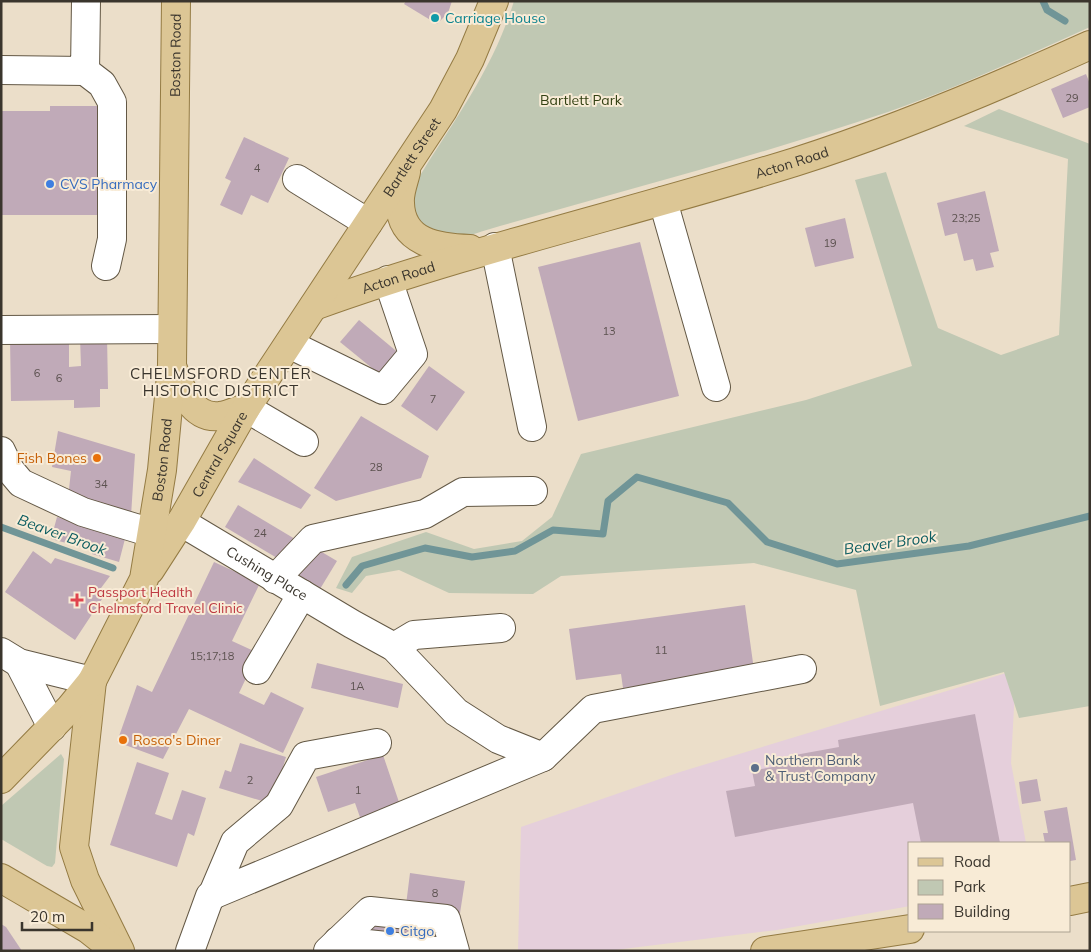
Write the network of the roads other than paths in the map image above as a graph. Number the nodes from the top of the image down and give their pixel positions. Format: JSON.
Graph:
{"nodes":[{"id":1,"x":86,"y":1,"type":"edge"},
{"id":2,"x":176,"y":1,"type":"edge"},
{"id":3,"x":494,"y":1,"type":"edge"},
{"id":4,"x":1090,"y":45,"type":"edge"},
{"id":5,"x":1,"y":70,"type":"edge"},
{"id":6,"x":85,"y":71,"type":"junction"},
{"id":7,"x":408,"y":161,"type":"junction"},
{"id":8,"x":296,"y":179,"type":"dead end"},
{"id":9,"x":663,"y":201,"type":"junction"},
{"id":10,"x":368,"y":223,"type":"junction"},
{"id":11,"x":489,"y":248,"type":"junction"},
{"id":12,"x":106,"y":266,"type":"dead end"},
{"id":13,"x":388,"y":280,"type":"junction"},
{"id":14,"x":314,"y":306,"type":"junction"},
{"id":15,"x":172,"y":329,"type":"junction"},
{"id":16,"x":1,"y":330,"type":"edge"},
{"id":17,"x":289,"y":344,"type":"junction"},
{"id":18,"x":172,"y":365,"type":"junction"},
{"id":19,"x":716,"y":387,"type":"dead end"},
{"id":20,"x":246,"y":408,"type":"junction"},
{"id":21,"x":532,"y":426,"type":"dead end"},
{"id":22,"x":304,"y":442,"type":"dead end"},
{"id":23,"x":1,"y":451,"type":"edge"},
{"id":24,"x":533,"y":491,"type":"dead end"},
{"id":25,"x":181,"y":522,"type":"junction"},
{"id":26,"x":152,"y":533,"type":"junction"},
{"id":27,"x":144,"y":579,"type":"junction"},
{"id":28,"x":275,"y":579,"type":"junction"},
{"id":29,"x":302,"y":594,"type":"junction"},
{"id":30,"x":502,"y":628,"type":"dead end"},
{"id":31,"x":394,"y":646,"type":"junction"},
{"id":32,"x":10,"y":658,"type":"edge"},
{"id":33,"x":802,"y":669,"type":"dead end"},
{"id":34,"x":258,"y":670,"type":"dead end"},
{"id":35,"x":92,"y":681,"type":"junction"},
{"id":36,"x":52,"y":727,"type":"junction"},
{"id":37,"x":377,"y":743,"type":"dead end"},
{"id":38,"x":543,"y":757,"type":"junction"},
{"id":39,"x":1,"y":779,"type":"edge"},
{"id":40,"x":1,"y":878,"type":"edge"},
{"id":41,"x":212,"y":896,"type":"junction"},
{"id":42,"x":1090,"y":897,"type":"edge"},
{"id":43,"x":1071,"y":901,"type":"edge"},
{"id":44,"x":908,"y":929,"type":"edge"},
{"id":45,"x":333,"y":946,"type":"edge"},
{"id":46,"x":116,"y":951,"type":"edge"},
{"id":47,"x":120,"y":951,"type":"edge"},
{"id":48,"x":190,"y":951,"type":"edge"},
{"id":49,"x":435,"y":951,"type":"edge"},
{"id":50,"x":455,"y":951,"type":"edge"},
{"id":51,"x":765,"y":951,"type":"edge"}],
"edges":[{"from":1,"to":6,"type":"street"},
{"from":2,"to":15,"type":"main road","name":"Boston Road"},
{"from":3,"to":7,"type":"main road","name":"Bartlett Street"},
{"from":4,"to":9,"type":"main road","name":"Acton Road"},
{"from":5,"to":6,"type":"street"},
{"from":6,"to":12,"type":"street"},
{"from":7,"to":10,"type":"main road","name":"Bartlett Street"},
{"from":7,"to":11,"type":"main road","name":"Acton Road"},
{"from":8,"to":10,"type":"street"},
{"from":9,"to":11,"type":"main road","name":"Acton Road"},
{"from":9,"to":19,"type":"street"},
{"from":10,"to":14,"type":"main road","name":"Bartlett Street"},
{"from":11,"to":13,"type":"main road","name":"Acton Road"},
{"from":11,"to":21,"type":"street"},
{"from":13,"to":14,"type":"main road","name":"Acton Road"},
{"from":13,"to":17,"type":"street"},
{"from":14,"to":17,"type":"main road","name":"Central Square"},
{"from":15,"to":16,"type":"street"},
{"from":15,"to":18,"type":"main road","name":"Boston Road"},
{"from":17,"to":20,"type":"main road","name":"Central Square"},
{"from":18,"to":20,"type":"main road"},
{"from":18,"to":26,"type":"main road","name":"Boston Road"},
{"from":20,"to":22,"type":"street"},
{"from":20,"to":25,"type":"main road","name":"Central Square"},
{"from":23,"to":26,"type":"street"},
{"from":24,"to":28,"type":"street"},
{"from":25,"to":27,"type":"main road","name":"Central Square"},
{"from":25,"to":28,"type":"street","name":"Cushing Place"},
{"from":26,"to":27,"type":"main road","name":"Boston Road"},
{"from":27,"to":35,"type":"main road","name":"Boston Road"},
{"from":28,"to":29,"type":"street","name":"Cushing Place"},
{"from":29,"to":31,"type":"street","name":"Cushing Place"},
{"from":29,"to":34,"type":"street"},
{"from":30,"to":31,"type":"street"},
{"from":31,"to":38,"type":"street","name":"Cushing Place"},
{"from":32,"to":35,"type":"street"},
{"from":32,"to":36,"type":"street"},
{"from":33,"to":38,"type":"street"},
{"from":35,"to":36,"type":"main road","name":"Boston Road"},
{"from":35,"to":47,"type":"main road"},
{"from":36,"to":39,"type":"main road","name":"Boston Road"},
{"from":37,"to":41,"type":"street"},
{"from":38,"to":41,"type":"street"},
{"from":40,"to":46,"type":"main road"},
{"from":41,"to":48,"type":"street"},
{"from":42,"to":43,"type":"main road"},
{"from":44,"to":51,"type":"main road"},
{"from":45,"to":49,"type":"street"},
{"from":45,"to":50,"type":"street"}]}
